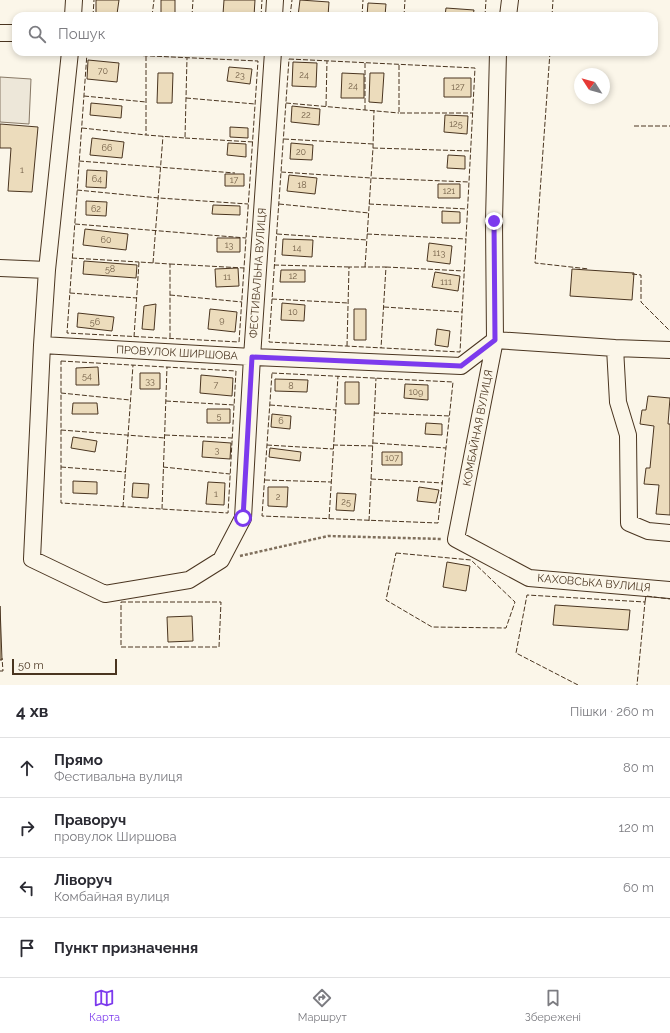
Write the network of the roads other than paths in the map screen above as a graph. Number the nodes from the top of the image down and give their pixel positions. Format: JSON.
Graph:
{"nodes":[{"id":1,"x":74,"y":0,"type":"edge"},
{"id":2,"x":275,"y":0,"type":"edge"},
{"id":3,"x":510,"y":0,"type":"edge"},
{"id":4,"x":73,"y":12,"type":"edge"},
{"id":5,"x":274,"y":12,"type":"edge"},
{"id":6,"x":508,"y":12,"type":"edge"},
{"id":7,"x":0,"y":33,"type":"edge"},
{"id":8,"x":12,"y":34,"type":"edge"},
{"id":9,"x":70,"y":56,"type":"edge"},
{"id":10,"x":273,"y":56,"type":"edge"},
{"id":11,"x":498,"y":56,"type":"edge"},
{"id":12,"x":0,"y":268,"type":"edge"},
{"id":13,"x":48,"y":270,"type":"junction"},
{"id":14,"x":495,"y":340,"type":"junction"},
{"id":15,"x":42,"y":345,"type":"junction"},
{"id":16,"x":615,"y":348,"type":"junction"},
{"id":17,"x":670,"y":350,"type":"edge"},
{"id":18,"x":252,"y":357,"type":"junction"},
{"id":19,"x":670,"y":533,"type":"edge"},
{"id":20,"x":456,"y":539,"type":"joint"},
{"id":21,"x":670,"y":590,"type":"edge"}],
"edges":[{"from":1,"to":4,"type":"street"},
{"from":2,"to":5,"type":"street"},
{"from":3,"to":6,"type":"street"},
{"from":7,"to":8,"type":"street"},
{"from":9,"to":13,"type":"street"},
{"from":10,"to":18,"type":"street","name":"ФЕСТИВАЛЬНА ВУЛИЦЯ"},
{"from":11,"to":14,"type":"street","name":"КОМБАЙНАЯ ВУЛИЦЯ"},
{"from":12,"to":13,"type":"street"},
{"from":13,"to":15,"type":"street"},
{"from":14,"to":16,"type":"street"},
{"from":14,"to":18,"type":"street","name":"ПРОВУЛОК ШИРШОВА"},
{"from":14,"to":20,"type":"street","name":"КОМБАЙНАЯ ВУЛИЦЯ"},
{"from":15,"to":18,"type":"street","name":"ПРОВУЛОК ШИРШОВА"},
{"from":15,"to":18,"type":"street","name":"ФЕСТИВАЛЬНА ВУЛИЦЯ"},
{"from":16,"to":17,"type":"street"},
{"from":16,"to":19,"type":"street"},
{"from":20,"to":21,"type":"street","name":"КАХОВСЬКА ВУЛИЦЯ"}]}
